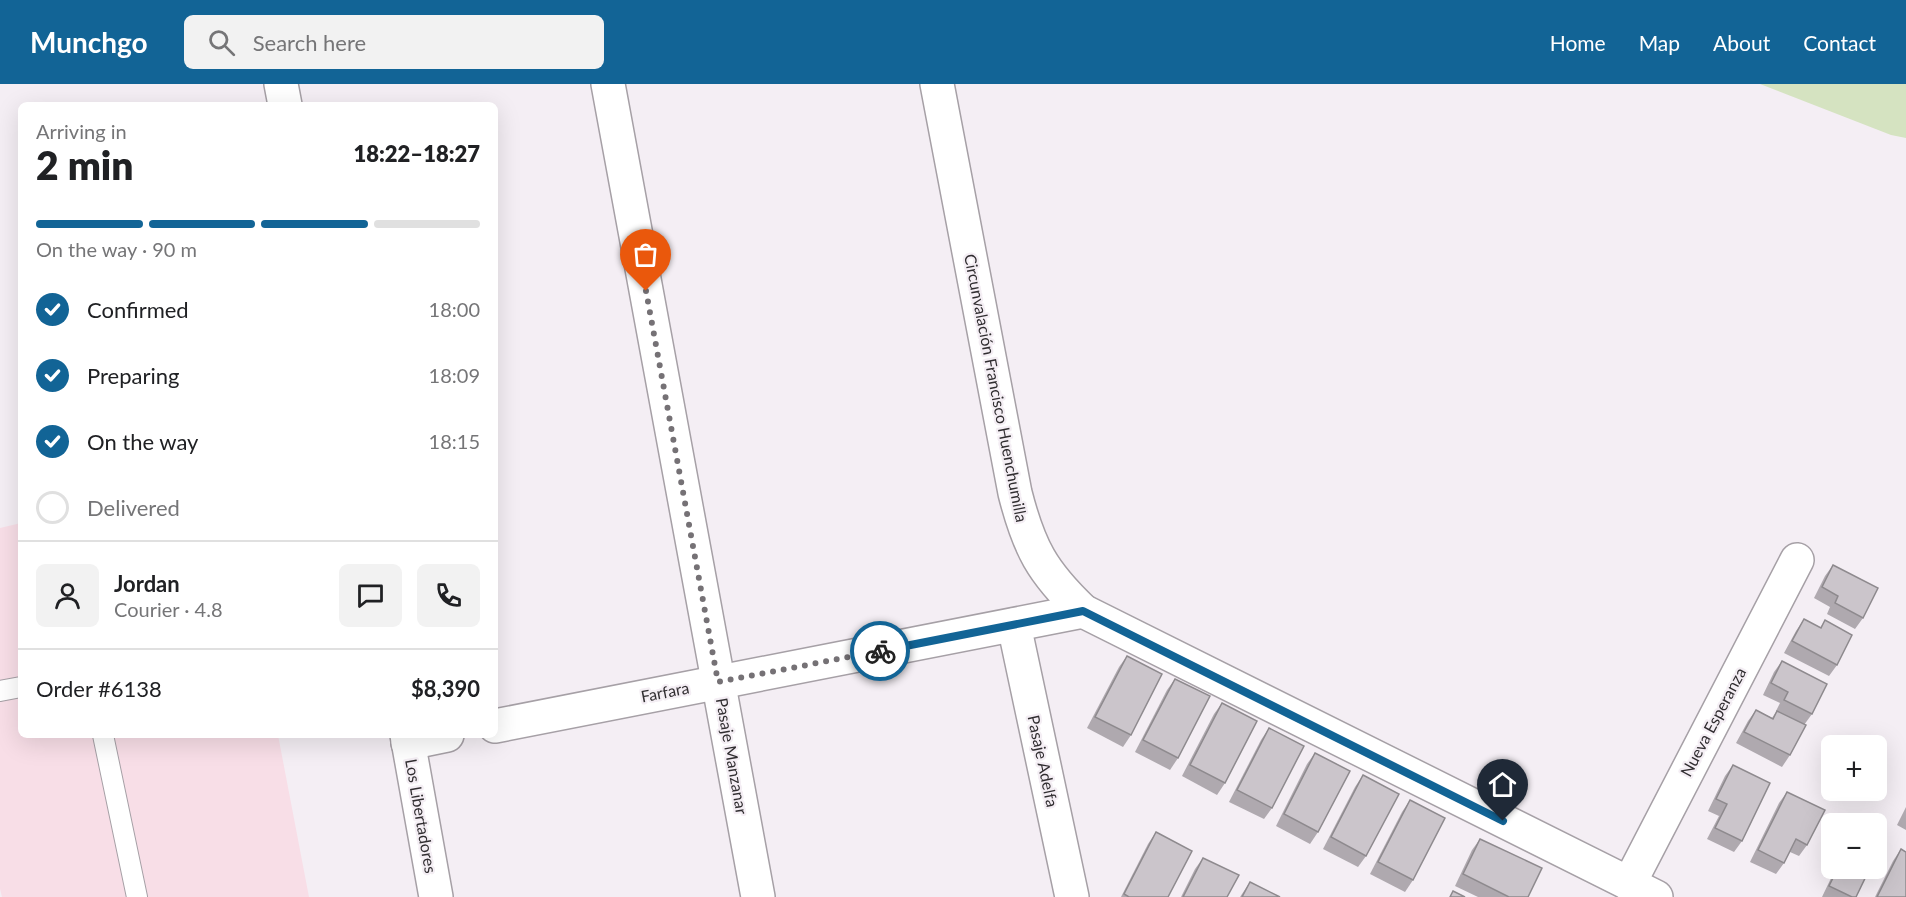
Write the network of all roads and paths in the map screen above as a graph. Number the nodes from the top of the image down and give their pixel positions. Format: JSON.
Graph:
{"nodes":[{"id":1,"x":280,"y":84,"type":"edge"},
{"id":2,"x":608,"y":84,"type":"edge"},
{"id":3,"x":937,"y":84,"type":"edge"},
{"id":4,"x":284,"y":102,"type":"edge"},
{"id":5,"x":1797,"y":560,"type":"dead end"},
{"id":6,"x":1083,"y":611,"type":"junction"},
{"id":7,"x":1014,"y":625,"type":"junction"},
{"id":8,"x":718,"y":682,"type":"junction"},
{"id":9,"x":18,"y":688,"type":"edge"},
{"id":10,"x":0,"y":691,"type":"edge"},
{"id":11,"x":498,"y":725,"type":"edge"},
{"id":12,"x":104,"y":738,"type":"edge"},
{"id":13,"x":408,"y":739,"type":"edge"},
{"id":14,"x":1646,"y":893,"type":"edge"},
{"id":15,"x":137,"y":897,"type":"edge"},
{"id":16,"x":436,"y":897,"type":"edge"},
{"id":17,"x":758,"y":897,"type":"edge"},
{"id":18,"x":1072,"y":897,"type":"edge"}],
"edges":[{"from":1,"to":4,"type":"street"},
{"from":2,"to":8,"type":"street","name":"Pasaje Manzanar"},
{"from":3,"to":6,"type":"street","name":"Circunvalación Francisco Huenchumilla"},
{"from":5,"to":14,"type":"street","name":"Nueva Esperanza"},
{"from":6,"to":7,"type":"street","name":"Farfara"},
{"from":6,"to":14,"type":"street","name":"Circunvalación Francisco Huenchumilla"},
{"from":7,"to":8,"type":"street","name":"Farfara"},
{"from":7,"to":18,"type":"street","name":"Pasaje Adelfa"},
{"from":8,"to":11,"type":"street","name":"Farfara"},
{"from":8,"to":17,"type":"street","name":"Pasaje Manzanar"},
{"from":9,"to":10,"type":"lane"},
{"from":12,"to":15,"type":"lane"},
{"from":13,"to":16,"type":"street","name":"Los Libertadores"}]}
